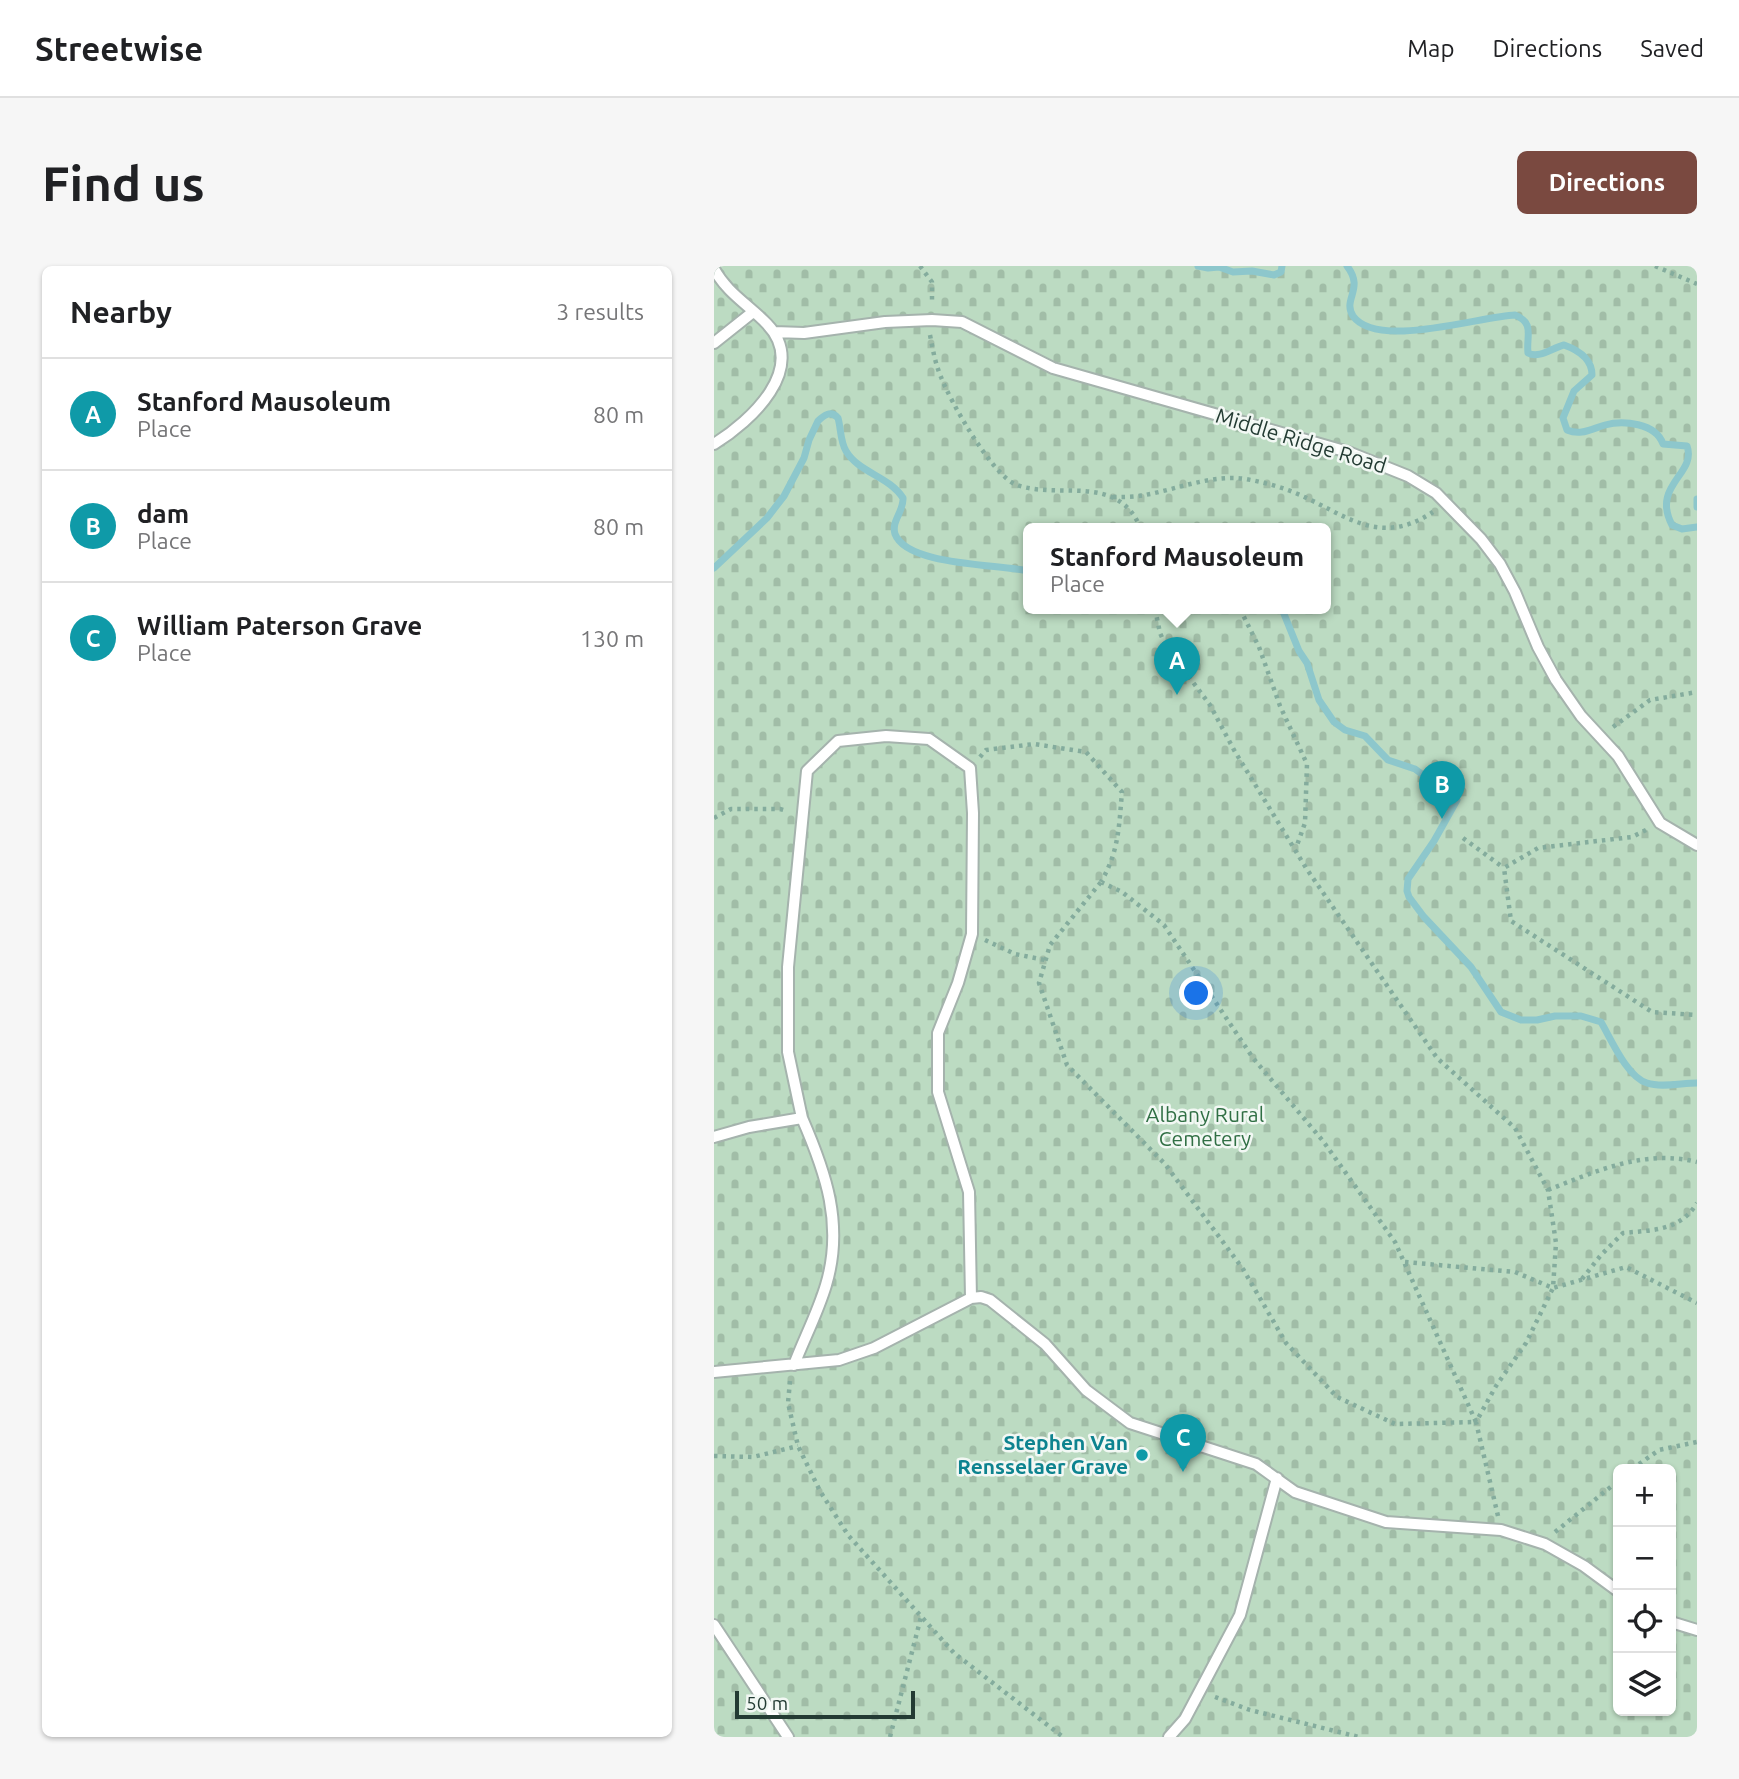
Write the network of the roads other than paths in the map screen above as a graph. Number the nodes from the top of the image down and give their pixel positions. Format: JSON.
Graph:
{"nodes":[{"id":1,"x":714,"y":270,"type":"edge"},
{"id":2,"x":753,"y":312,"type":"junction"},
{"id":3,"x":774,"y":332,"type":"junction"},
{"id":4,"x":714,"y":343,"type":"edge"},
{"id":5,"x":714,"y":444,"type":"edge"},
{"id":6,"x":1697,"y":845,"type":"edge"},
{"id":7,"x":802,"y":1118,"type":"junction"},
{"id":8,"x":714,"y":1137,"type":"edge"},
{"id":9,"x":971,"y":1298,"type":"junction"},
{"id":10,"x":794,"y":1365,"type":"junction"},
{"id":11,"x":714,"y":1372,"type":"edge"},
{"id":12,"x":1276,"y":1478,"type":"junction"},
{"id":13,"x":1617,"y":1590,"type":"edge"},
{"id":14,"x":1676,"y":1624,"type":"edge"},
{"id":15,"x":714,"y":1625,"type":"edge"},
{"id":16,"x":1697,"y":1630,"type":"edge"},
{"id":17,"x":788,"y":1737,"type":"edge"},
{"id":18,"x":1169,"y":1737,"type":"edge"}],
"edges":[{"from":1,"to":2,"type":"lane"},
{"from":2,"to":3,"type":"lane"},
{"from":2,"to":4,"type":"lane"},
{"from":3,"to":5,"type":"lane"},
{"from":3,"to":6,"type":"lane","name":"Middle Ridge Road"},
{"from":7,"to":8,"type":"lane"},
{"from":7,"to":9,"type":"lane"},
{"from":7,"to":10,"type":"lane"},
{"from":9,"to":10,"type":"lane"},
{"from":9,"to":12,"type":"lane"},
{"from":10,"to":11,"type":"lane"},
{"from":12,"to":13,"type":"lane"},
{"from":12,"to":18,"type":"lane"},
{"from":14,"to":16,"type":"lane"},
{"from":15,"to":17,"type":"lane"}]}
